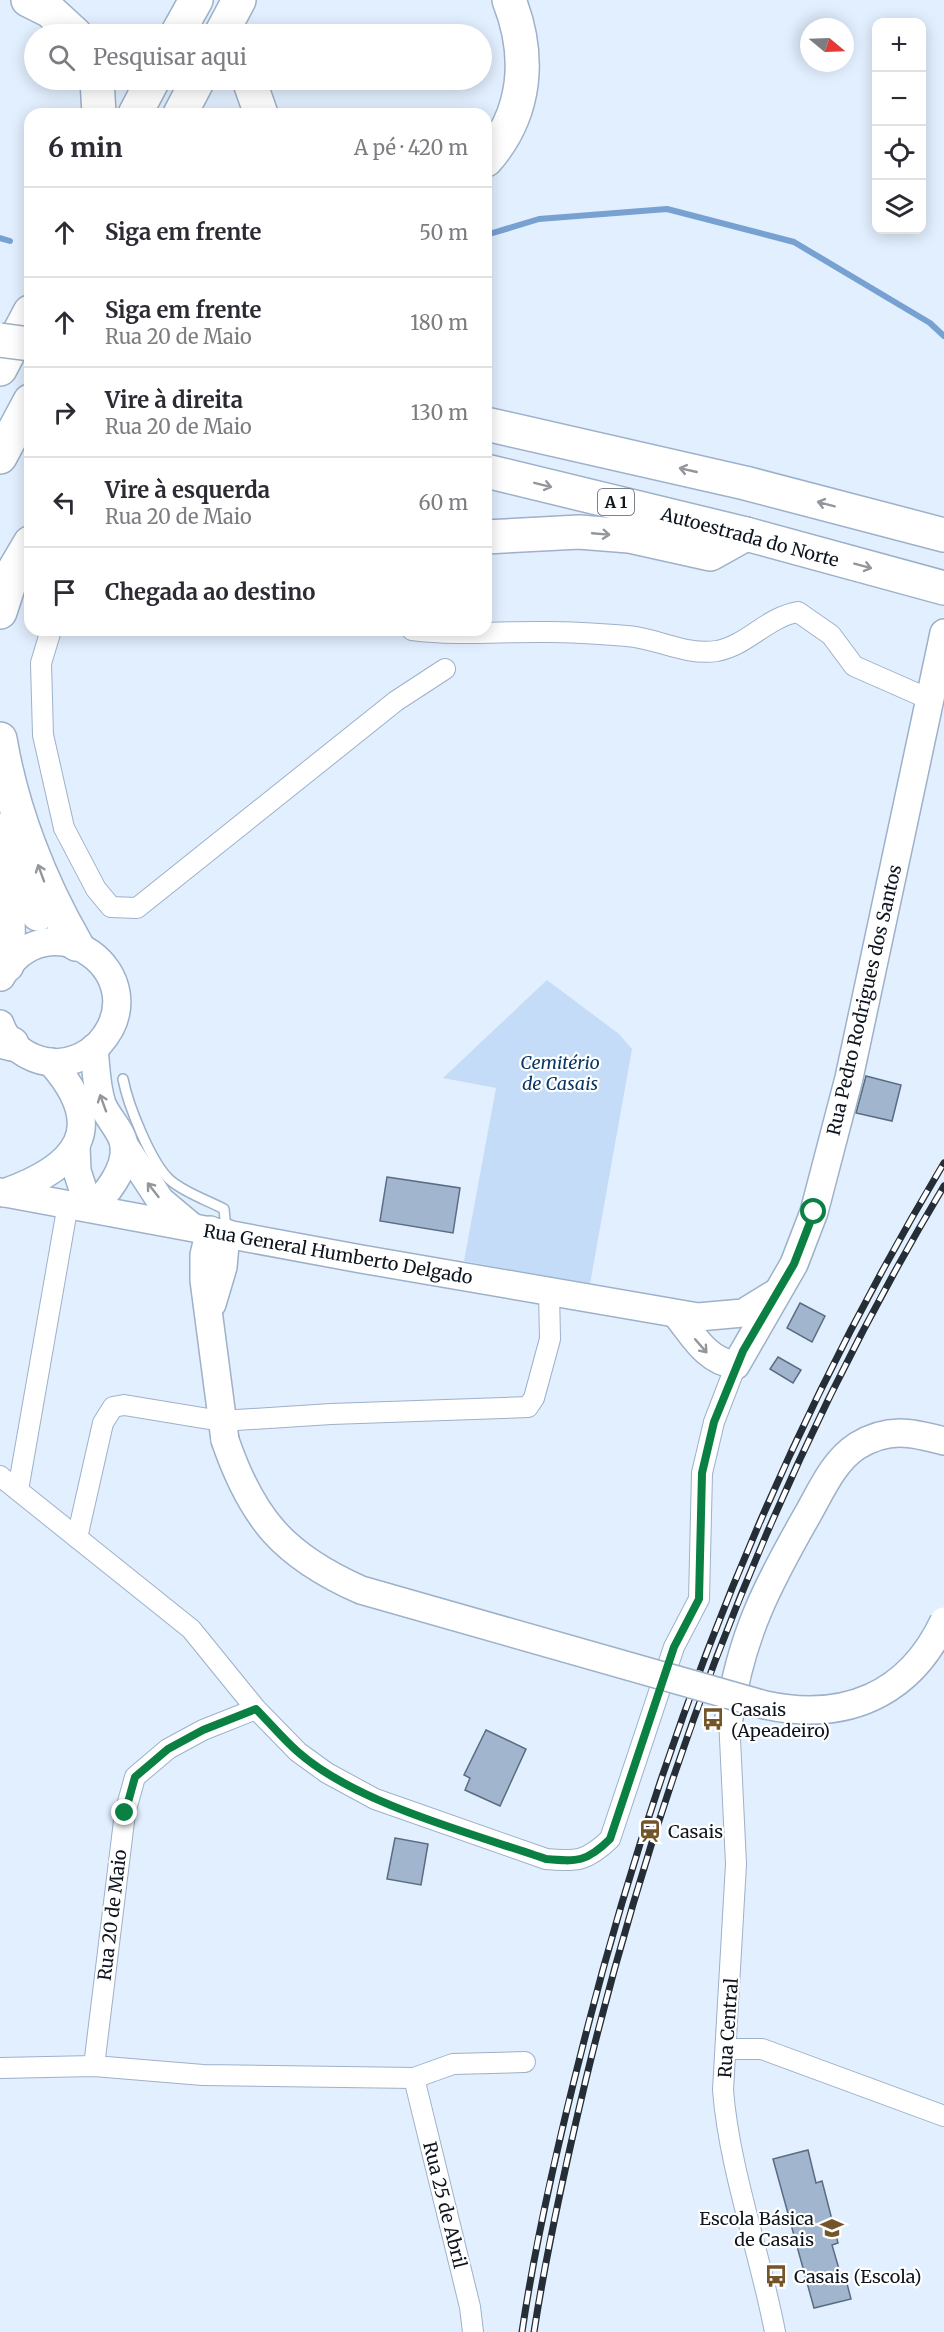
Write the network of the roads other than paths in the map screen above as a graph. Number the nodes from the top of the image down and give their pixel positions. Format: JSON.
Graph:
{"nodes":[{"id":1,"x":28,"y":0,"type":"edge"},
{"id":2,"x":196,"y":0,"type":"edge"},
{"id":3,"x":239,"y":0,"type":"edge"},
{"id":4,"x":248,"y":0,"type":"edge"},
{"id":5,"x":486,"y":0,"type":"edge"},
{"id":6,"x":508,"y":0,"type":"edge"},
{"id":7,"x":64,"y":24,"type":"edge"},
{"id":8,"x":183,"y":24,"type":"edge"},
{"id":9,"x":226,"y":24,"type":"edge"},
{"id":10,"x":246,"y":24,"type":"edge"},
{"id":11,"x":98,"y":90,"type":"edge"},
{"id":12,"x":148,"y":90,"type":"edge"},
{"id":13,"x":193,"y":90,"type":"edge"},
{"id":14,"x":253,"y":90,"type":"edge"},
{"id":15,"x":99,"y":108,"type":"edge"},
{"id":16,"x":138,"y":108,"type":"edge"},
{"id":17,"x":183,"y":108,"type":"edge"},
{"id":18,"x":259,"y":108,"type":"edge"},
{"id":19,"x":492,"y":110,"type":"edge"},
{"id":20,"x":492,"y":153,"type":"edge"},
{"id":21,"x":24,"y":323,"type":"edge"},
{"id":22,"x":0,"y":340,"type":"edge"},
{"id":23,"x":24,"y":343,"type":"edge"},
{"id":24,"x":0,"y":369,"type":"edge"},
{"id":25,"x":0,"y":389,"type":"edge"},
{"id":26,"x":24,"y":393,"type":"edge"},
{"id":27,"x":24,"y":412,"type":"edge"},
{"id":28,"x":492,"y":425,"type":"edge"},
{"id":29,"x":0,"y":457,"type":"edge"},
{"id":30,"x":492,"y":472,"type":"edge"},
{"id":31,"x":492,"y":525,"type":"edge"},
{"id":32,"x":746,"y":534,"type":"junction"},
{"id":33,"x":944,"y":535,"type":"edge"},
{"id":34,"x":522,"y":536,"type":"junction"},
{"id":35,"x":492,"y":537,"type":"edge"},
{"id":36,"x":24,"y":553,"type":"edge"},
{"id":37,"x":944,"y":588,"type":"edge"},
{"id":38,"x":0,"y":612,"type":"edge"},
{"id":39,"x":944,"y":633,"type":"edge"},
{"id":40,"x":492,"y":634,"type":"edge"},
{"id":41,"x":49,"y":636,"type":"edge"},
{"id":42,"x":446,"y":669,"type":"dead end"},
{"id":43,"x":929,"y":699,"type":"junction"},
{"id":44,"x":0,"y":739,"type":"edge"},
{"id":45,"x":0,"y":830,"type":"edge"},
{"id":46,"x":0,"y":880,"type":"edge"},
{"id":47,"x":68,"y":942,"type":"junction"},
{"id":48,"x":4,"y":971,"type":"edge"},
{"id":49,"x":4,"y":1036,"type":"edge"},
{"id":50,"x":94,"y":1048,"type":"junction"},
{"id":51,"x":51,"y":1062,"type":"junction"},
{"id":52,"x":123,"y":1079,"type":"dead end"},
{"id":53,"x":124,"y":1144,"type":"junction"},
{"id":54,"x":76,"y":1146,"type":"junction"},
{"id":55,"x":2,"y":1193,"type":"edge"},
{"id":56,"x":79,"y":1206,"type":"junction"},
{"id":57,"x":165,"y":1222,"type":"junction"},
{"id":58,"x":209,"y":1230,"type":"junction"},
{"id":59,"x":268,"y":1240,"type":"junction"},
{"id":60,"x":212,"y":1280,"type":"junction"},
{"id":61,"x":549,"y":1292,"type":"junction"},
{"id":62,"x":777,"y":1292,"type":"junction"},
{"id":63,"x":687,"y":1315,"type":"junction"},
{"id":64,"x":740,"y":1358,"type":"junction"},
{"id":65,"x":223,"y":1430,"type":"junction"},
{"id":66,"x":944,"y":1441,"type":"edge"},
{"id":67,"x":0,"y":1476,"type":"edge"},
{"id":68,"x":18,"y":1490,"type":"junction"},
{"id":69,"x":77,"y":1538,"type":"junction"},
{"id":70,"x":944,"y":1621,"type":"edge"},
{"id":71,"x":256,"y":1709,"type":"junction"},
{"id":72,"x":729,"y":1718,"type":"joint"},
{"id":73,"x":727,"y":2049,"type":"junction"},
{"id":74,"x":525,"y":2062,"type":"dead end"},
{"id":75,"x":94,"y":2066,"type":"junction"},
{"id":76,"x":0,"y":2068,"type":"edge"},
{"id":77,"x":414,"y":2078,"type":"junction"},
{"id":78,"x":944,"y":2116,"type":"edge"},
{"id":79,"x":473,"y":2332,"type":"edge"},
{"id":80,"x":775,"y":2332,"type":"edge"}],
"edges":[{"from":1,"to":7,"type":"highway"},
{"from":2,"to":8,"type":"highway"},
{"from":3,"to":9,"type":"highway"},
{"from":4,"to":10,"type":"highway"},
{"from":5,"to":19,"type":"highway"},
{"from":6,"to":20,"type":"highway"},
{"from":11,"to":15,"type":"highway"},
{"from":12,"to":16,"type":"highway"},
{"from":13,"to":17,"type":"highway"},
{"from":14,"to":18,"type":"highway"},
{"from":21,"to":24,"type":"highway"},
{"from":22,"to":23,"type":"highway","bridge":true},
{"from":25,"to":26,"type":"highway"},
{"from":27,"to":29,"type":"highway"},
{"from":33,"to":28,"type":"highway","one_way":true},
{"from":30,"to":32,"type":"highway","name":"Autoestrada do Norte","number":"A 1","one_way":true},
{"from":31,"to":34,"type":"highway"},
{"from":34,"to":32,"type":"highway","one_way":true},
{"from":32,"to":37,"type":"highway","name":"Autoestrada do Norte","number":"A 1","one_way":true},
{"from":34,"to":35,"type":"highway"},
{"from":36,"to":38,"type":"highway"},
{"from":39,"to":43,"type":"street","name":"Rua Pedro Rodrigues dos Santos"},
{"from":40,"to":43,"type":"street"},
{"from":41,"to":42,"type":"street"},
{"from":43,"to":62,"type":"street","name":"Rua Pedro Rodrigues dos Santos"},
{"from":47,"to":44,"type":"highway","one_way":true},
{"from":45,"to":47,"type":"highway"},
{"from":46,"to":48,"type":"highway"},
{"from":47,"to":48,"type":"street"},
{"from":47,"to":50,"type":"street"},
{"from":49,"to":51,"type":"street"},
{"from":50,"to":51,"type":"street"},
{"from":53,"to":50,"type":"street","one_way":true},
{"from":51,"to":54,"type":"street"},
{"from":52,"to":58,"type":"lane"},
{"from":53,"to":56,"type":"street"},
{"from":58,"to":53,"type":"street","one_way":true},
{"from":54,"to":55,"type":"street"},
{"from":54,"to":56,"type":"street"},
{"from":55,"to":56,"type":"street","name":"Rua General Humberto Delgado"},
{"from":56,"to":57,"type":"street","name":"Rua General Humberto Delgado"},
{"from":56,"to":68,"type":"street"},
{"from":57,"to":58,"type":"street","name":"Rua General Humberto Delgado"},
{"from":57,"to":60,"type":"street"},
{"from":58,"to":59,"type":"street","name":"Rua General Humberto Delgado"},
{"from":58,"to":60,"type":"street"},
{"from":59,"to":60,"type":"street"},
{"from":59,"to":61,"type":"street","name":"Rua General Humberto Delgado"},
{"from":60,"to":65,"type":"street"},
{"from":61,"to":63,"type":"street","name":"Rua General Humberto Delgado"},
{"from":61,"to":65,"type":"street"},
{"from":62,"to":63,"type":"street","name":"Rua General Humberto Delgado"},
{"from":62,"to":64,"type":"street","name":"Rua Pedro Rodrigues dos Santos"},
{"from":63,"to":64,"type":"street"},
{"from":64,"to":71,"type":"street"},
{"from":65,"to":69,"type":"street"},
{"from":65,"to":70,"type":"street","bridge":true},
{"from":66,"to":72,"type":"street"},
{"from":67,"to":68,"type":"street"},
{"from":68,"to":69,"type":"street"},
{"from":69,"to":71,"type":"street"},
{"from":71,"to":75,"type":"street","name":"Rua 20 de Maio"},
{"from":72,"to":73,"type":"street","name":"Rua Central"},
{"from":73,"to":78,"type":"street"},
{"from":73,"to":80,"type":"street","name":"Rua Central"},
{"from":74,"to":77,"type":"street"},
{"from":75,"to":76,"type":"street"},
{"from":75,"to":77,"type":"street"},
{"from":77,"to":79,"type":"street","name":"Rua 25 de Abril"}]}
